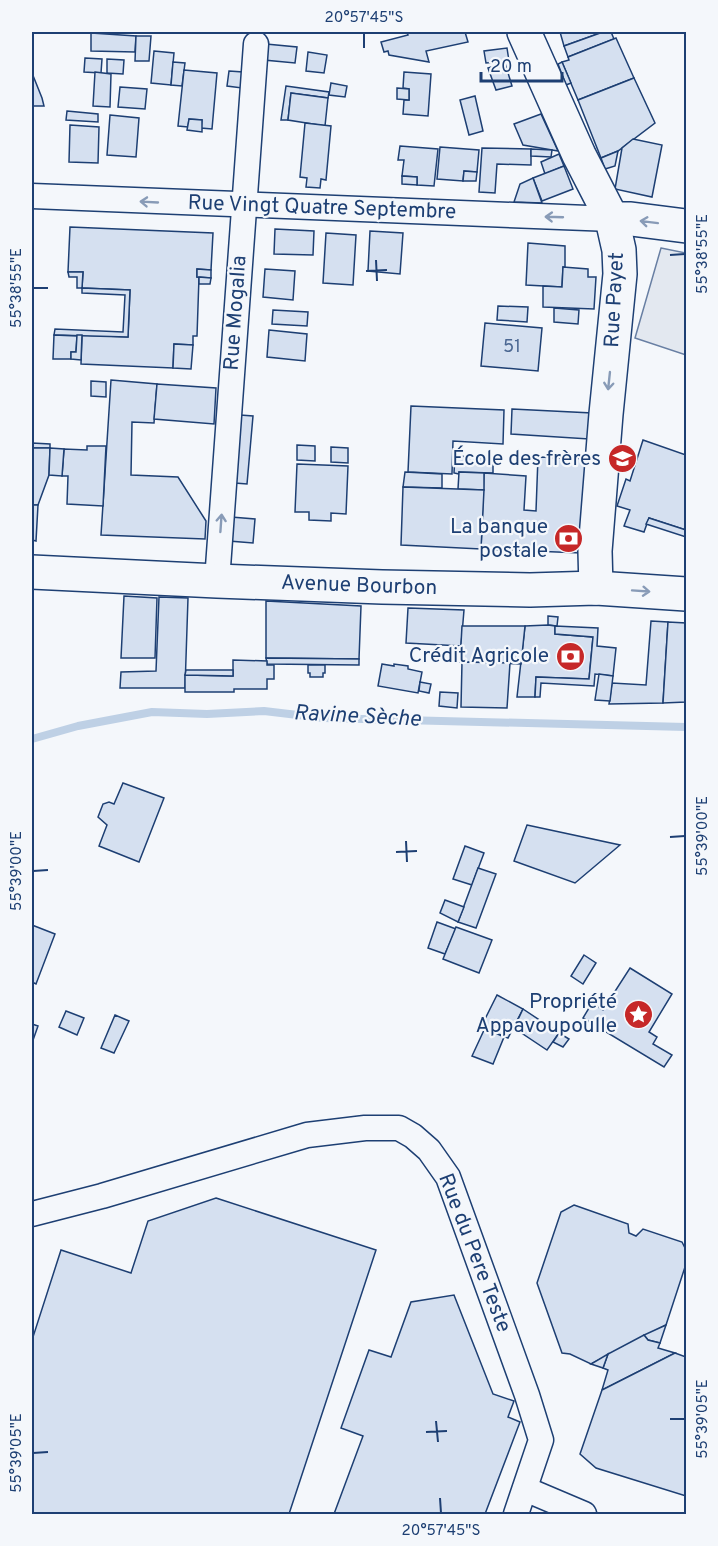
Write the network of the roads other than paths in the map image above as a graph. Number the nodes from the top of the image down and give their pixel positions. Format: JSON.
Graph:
{"nodes":[{"id":1,"x":524,"y":32,"type":"edge"},
{"id":2,"x":256,"y":44,"type":"dead end"},
{"id":3,"x":32,"y":196,"type":"edge"},
{"id":4,"x":244,"y":206,"type":"junction"},
{"id":5,"x":612,"y":219,"type":"junction"},
{"id":6,"x":687,"y":226,"type":"edge"},
{"id":7,"x":32,"y":572,"type":"edge"},
{"id":8,"x":217,"y":581,"type":"junction"},
{"id":9,"x":596,"y":588,"type":"junction"},
{"id":10,"x":687,"y":594,"type":"edge"},
{"id":11,"x":32,"y":1214,"type":"edge"},
{"id":12,"x":525,"y":1489,"type":"junction"},
{"id":13,"x":516,"y":1515,"type":"edge"},
{"id":14,"x":584,"y":1515,"type":"edge"}],
"edges":[{"from":1,"to":5,"type":"main road","name":"Rue Payet"},
{"from":2,"to":4,"type":"street","name":"Rue Mogalia"},
{"from":4,"to":3,"type":"street","name":"Rue Vingt Quatre Septembre","one_way":true},
{"from":5,"to":4,"type":"street","name":"Rue Vingt Quatre Septembre","one_way":true},
{"from":8,"to":4,"type":"street","name":"Rue Mogalia","one_way":true},
{"from":6,"to":5,"type":"main road","one_way":true},
{"from":5,"to":9,"type":"main road","name":"Rue Payet","one_way":true},
{"from":7,"to":8,"type":"main road","name":"Avenue Bourbon"},
{"from":8,"to":9,"type":"main road","name":"Avenue Bourbon"},
{"from":9,"to":10,"type":"main road","name":"Avenue Bourbon","one_way":true},
{"from":11,"to":12,"type":"street","name":"Rue du Pere Teste"},
{"from":12,"to":13,"type":"street","name":"Rue du Pere Teste"},
{"from":12,"to":14,"type":"street"}]}
